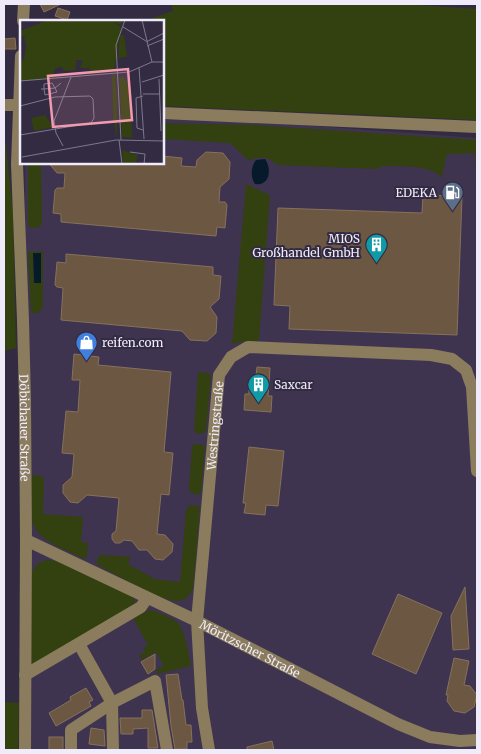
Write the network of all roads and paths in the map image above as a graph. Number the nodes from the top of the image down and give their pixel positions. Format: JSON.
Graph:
{"nodes":[{"id":1,"x":24,"y":4,"type":"edge"},
{"id":2,"x":23,"y":20,"type":"edge"},
{"id":3,"x":4,"y":104,"type":"edge"},
{"id":4,"x":20,"y":105,"type":"edge"},
{"id":5,"x":164,"y":113,"type":"edge"},
{"id":6,"x":477,"y":127,"type":"edge"},
{"id":7,"x":477,"y":472,"type":"edge"},
{"id":8,"x":26,"y":540,"type":"junction"},
{"id":9,"x":147,"y":598,"type":"junction"},
{"id":10,"x":197,"y":620,"type":"junction"},
{"id":11,"x":79,"y":644,"type":"junction"},
{"id":12,"x":25,"y":675,"type":"junction"},
{"id":13,"x":112,"y":704,"type":"junction"},
{"id":14,"x":477,"y":740,"type":"edge"},
{"id":15,"x":25,"y":750,"type":"edge"},
{"id":16,"x":71,"y":750,"type":"edge"},
{"id":17,"x":113,"y":750,"type":"edge"},
{"id":18,"x":166,"y":750,"type":"edge"},
{"id":19,"x":209,"y":750,"type":"edge"}],
"edges":[{"from":1,"to":2,"type":"street"},
{"from":3,"to":4,"type":"street"},
{"from":4,"to":8,"type":"street","name":"Döbichauer Straße"},
{"from":5,"to":6,"type":"street"},
{"from":7,"to":10,"type":"street","name":"Westringstraße"},
{"from":8,"to":9,"type":"street","name":"Möritzscher Straße"},
{"from":8,"to":12,"type":"street","name":"Döbichauer Straße"},
{"from":9,"to":10,"type":"street","name":"Möritzscher Straße"},
{"from":9,"to":11,"type":"street"},
{"from":10,"to":14,"type":"street","name":"Möritzscher Straße"},
{"from":10,"to":19,"type":"street","name":"Westringstraße"},
{"from":11,"to":12,"type":"street"},
{"from":11,"to":13,"type":"street"},
{"from":12,"to":15,"type":"street","name":"Döbichauer Straße"},
{"from":13,"to":16,"type":"street"},
{"from":13,"to":17,"type":"street"},
{"from":13,"to":18,"type":"street"}]}
